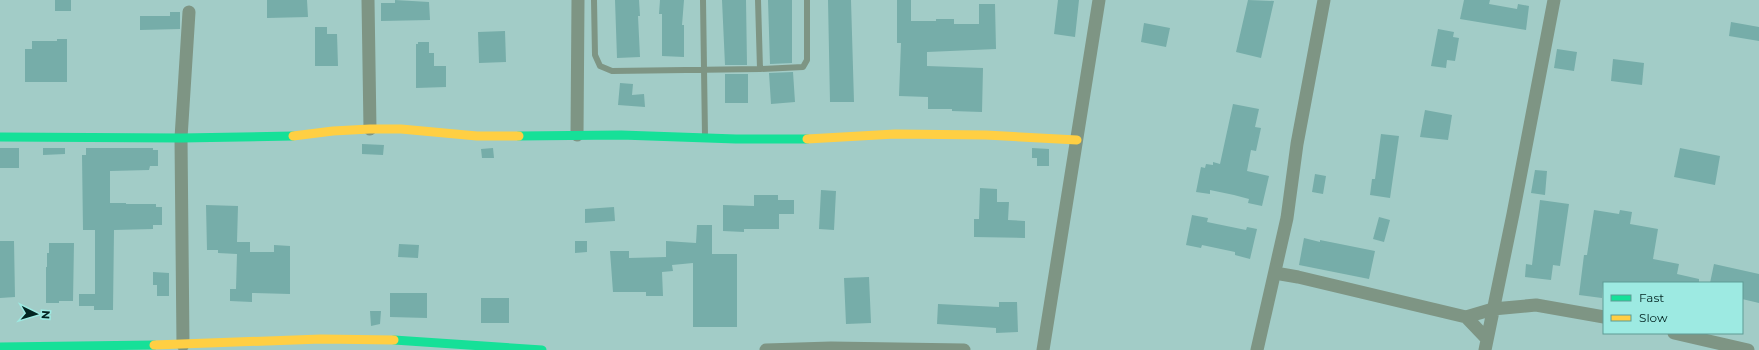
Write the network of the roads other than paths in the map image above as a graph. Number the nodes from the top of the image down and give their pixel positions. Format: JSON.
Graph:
{"nodes":[{"id":1,"x":368,"y":0,"type":"edge"},
{"id":2,"x":578,"y":0,"type":"edge"},
{"id":3,"x":594,"y":0,"type":"edge"},
{"id":4,"x":703,"y":0,"type":"edge"},
{"id":5,"x":758,"y":0,"type":"edge"},
{"id":6,"x":807,"y":0,"type":"edge"},
{"id":7,"x":1099,"y":0,"type":"edge"},
{"id":8,"x":1324,"y":0,"type":"edge"},
{"id":9,"x":1554,"y":0,"type":"edge"},
{"id":10,"x":189,"y":12,"type":"dead end"},
{"id":11,"x":760,"y":69,"type":"junction"},
{"id":12,"x":704,"y":70,"type":"junction"},
{"id":13,"x":370,"y":129,"type":"junction"},
{"id":14,"x":577,"y":135,"type":"junction"},
{"id":15,"x":0,"y":137,"type":"edge"},
{"id":16,"x":181,"y":138,"type":"junction"},
{"id":17,"x":705,"y":138,"type":"junction"},
{"id":18,"x":1077,"y":140,"type":"junction"},
{"id":19,"x":1275,"y":273,"type":"junction"},
{"id":20,"x":1493,"y":309,"type":"junction"},
{"id":21,"x":1466,"y":317,"type":"junction"},
{"id":22,"x":1603,"y":317,"type":"edge"},
{"id":23,"x":1678,"y":334,"type":"edge"},
{"id":24,"x":184,"y":345,"type":"junction"},
{"id":25,"x":1486,"y":345,"type":"edge"},
{"id":26,"x":272,"y":346,"type":"edge"},
{"id":27,"x":0,"y":347,"type":"edge"},
{"id":28,"x":542,"y":350,"type":"edge"},
{"id":29,"x":766,"y":350,"type":"edge"},
{"id":30,"x":964,"y":350,"type":"edge"},
{"id":31,"x":1043,"y":350,"type":"edge"},
{"id":32,"x":1257,"y":350,"type":"edge"},
{"id":33,"x":1748,"y":350,"type":"edge"}],
"edges":[{"from":1,"to":13,"type":"street"},
{"from":2,"to":14,"type":"street"},
{"from":3,"to":12,"type":"lane"},
{"from":4,"to":12,"type":"lane"},
{"from":5,"to":11,"type":"lane"},
{"from":6,"to":11,"type":"lane"},
{"from":7,"to":18,"type":"street"},
{"from":8,"to":19,"type":"street"},
{"from":9,"to":20,"type":"street"},
{"from":10,"to":16,"type":"street"},
{"from":11,"to":12,"type":"lane"},
{"from":12,"to":17,"type":"lane"},
{"from":13,"to":14,"type":"street"},
{"from":13,"to":16,"type":"street"},
{"from":14,"to":17,"type":"street"},
{"from":15,"to":16,"type":"street"},
{"from":16,"to":24,"type":"street"},
{"from":17,"to":18,"type":"street"},
{"from":18,"to":31,"type":"street"},
{"from":19,"to":21,"type":"street"},
{"from":19,"to":32,"type":"street"},
{"from":20,"to":21,"type":"street"},
{"from":20,"to":22,"type":"street"},
{"from":20,"to":25,"type":"street"},
{"from":21,"to":25,"type":"street"},
{"from":23,"to":33,"type":"street"},
{"from":24,"to":26,"type":"street"},
{"from":24,"to":27,"type":"street"},
{"from":26,"to":28,"type":"street"},
{"from":29,"to":30,"type":"street"}]}
